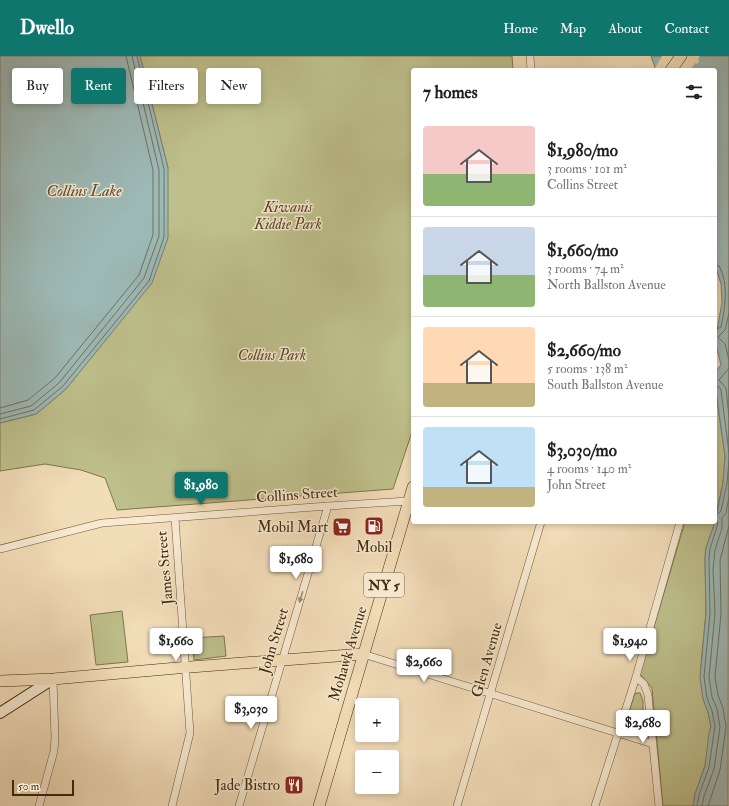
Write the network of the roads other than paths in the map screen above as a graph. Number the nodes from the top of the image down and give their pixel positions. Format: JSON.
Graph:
{"nodes":[{"id":1,"x":530,"y":56,"type":"edge"},
{"id":2,"x":681,"y":56,"type":"edge"},
{"id":3,"x":531,"y":68,"type":"edge"},
{"id":4,"x":672,"y":68,"type":"edge"},
{"id":5,"x":411,"y":493,"type":"edge"},
{"id":6,"x":408,"y":501,"type":"junction"},
{"id":7,"x":328,"y":506,"type":"junction"},
{"id":8,"x":174,"y":518,"type":"junction"},
{"id":9,"x":540,"y":524,"type":"edge"},
{"id":10,"x":679,"y":524,"type":"edge"},
{"id":11,"x":0,"y":549,"type":"edge"},
{"id":12,"x":364,"y":654,"type":"junction"},
{"id":13,"x":282,"y":660,"type":"junction"},
{"id":14,"x":186,"y":667,"type":"junction"},
{"id":15,"x":636,"y":677,"type":"junction"},
{"id":16,"x":53,"y":679,"type":"junction"},
{"id":17,"x":0,"y":682,"type":"edge"},
{"id":18,"x":491,"y":694,"type":"junction"},
{"id":19,"x":0,"y":713,"type":"edge"},
{"id":20,"x":617,"y":732,"type":"junction"},
{"id":21,"x":653,"y":744,"type":"junction"},
{"id":22,"x":39,"y":806,"type":"edge"},
{"id":23,"x":172,"y":806,"type":"edge"},
{"id":24,"x":239,"y":806,"type":"edge"},
{"id":25,"x":318,"y":806,"type":"edge"},
{"id":26,"x":458,"y":806,"type":"edge"},
{"id":27,"x":595,"y":806,"type":"edge"},
{"id":28,"x":659,"y":806,"type":"edge"}],
"edges":[{"from":1,"to":3,"type":"street"},
{"from":2,"to":4,"type":"main road"},
{"from":5,"to":6,"type":"main road","name":"Mohawk Avenue","number":"NY 5"},
{"from":6,"to":7,"type":"street","name":"Collins Street"},
{"from":6,"to":12,"type":"main road","name":"Mohawk Avenue","number":"NY 5"},
{"from":7,"to":8,"type":"street","name":"Collins Street"},
{"from":7,"to":13,"type":"street","name":"John Street","one_way":true},
{"from":8,"to":11,"type":"street","name":"Collins Street"},
{"from":8,"to":14,"type":"street","name":"James Street"},
{"from":9,"to":18,"type":"street","name":"Glen Avenue"},
{"from":10,"to":15,"type":"street"},
{"from":12,"to":13,"type":"main road"},
{"from":12,"to":18,"type":"street"},
{"from":12,"to":25,"type":"main road","name":"Mohawk Avenue","number":"NY 5"},
{"from":13,"to":14,"type":"main road"},
{"from":13,"to":24,"type":"street","name":"John Street"},
{"from":14,"to":16,"type":"main road"},
{"from":14,"to":23,"type":"street","name":"James Street"},
{"from":15,"to":20,"type":"street"},
{"from":15,"to":21,"type":"street"},
{"from":16,"to":17,"type":"main road"},
{"from":16,"to":19,"type":"street"},
{"from":16,"to":22,"type":"street"},
{"from":18,"to":20,"type":"street"},
{"from":18,"to":26,"type":"street","name":"Glen Avenue"},
{"from":20,"to":21,"type":"street"},
{"from":20,"to":27,"type":"street"},
{"from":21,"to":28,"type":"street"}]}
